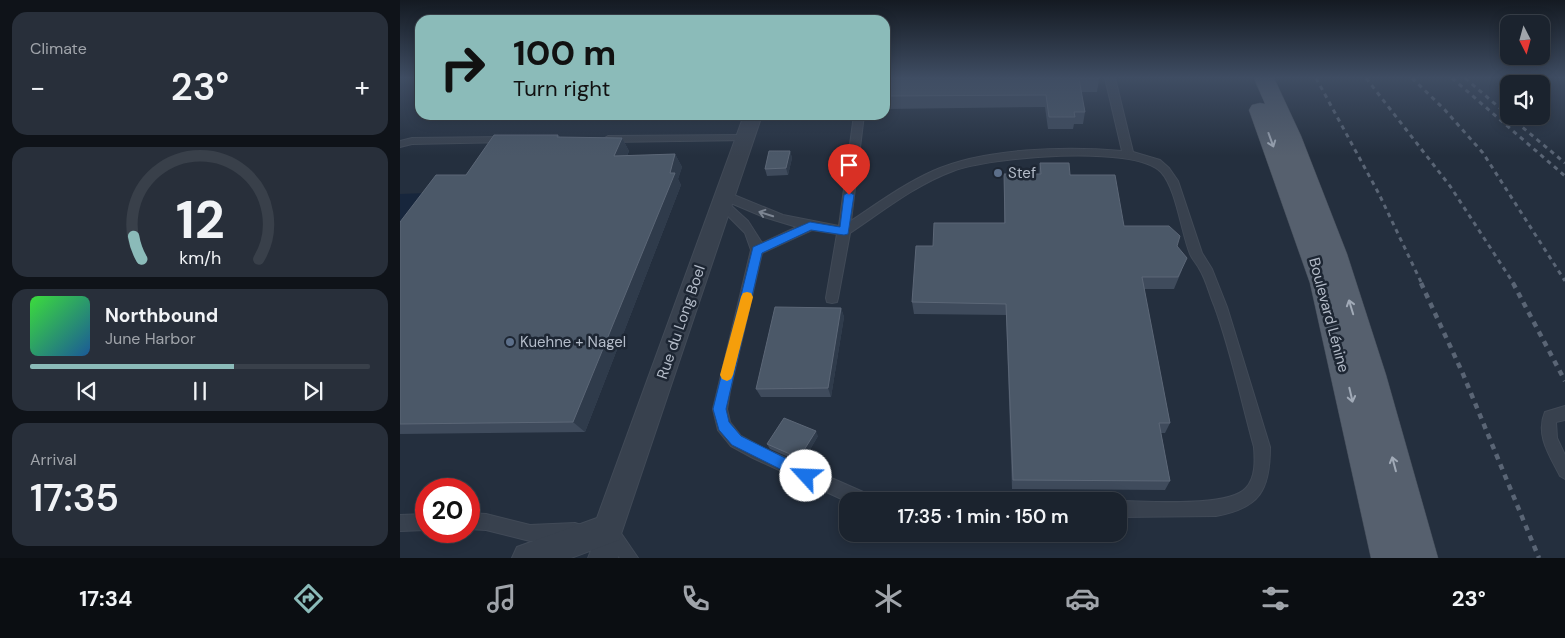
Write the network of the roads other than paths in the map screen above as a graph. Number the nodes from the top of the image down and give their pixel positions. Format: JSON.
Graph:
{"nodes":[{"id":1,"x":1116,"y":104,"type":"edge"},
{"id":2,"x":1259,"y":104,"type":"edge"},
{"id":3,"x":1276,"y":104,"type":"edge"},
{"id":4,"x":858,"y":120,"type":"edge"},
{"id":5,"x":749,"y":126,"type":"edge"},
{"id":6,"x":512,"y":140,"type":"edge"},
{"id":7,"x":598,"y":140,"type":"edge"},
{"id":8,"x":400,"y":144,"type":"edge"},
{"id":9,"x":1128,"y":155,"type":"junction"},
{"id":10,"x":724,"y":200,"type":"junction"},
{"id":11,"x":810,"y":226,"type":"junction"},
{"id":12,"x":844,"y":231,"type":"junction"},
{"id":13,"x":757,"y":250,"type":"junction"},
{"id":14,"x":832,"y":298,"type":"dead end"},
{"id":15,"x":1565,"y":413,"type":"edge"},
{"id":16,"x":1565,"y":472,"type":"edge"},
{"id":17,"x":844,"y":492,"type":"edge"},
{"id":18,"x":1127,"y":509,"type":"edge"},
{"id":19,"x":415,"y":522,"type":"edge"},
{"id":20,"x":480,"y":522,"type":"edge"},
{"id":21,"x":400,"y":523,"type":"edge"},
{"id":22,"x":609,"y":543,"type":"edge"},
{"id":23,"x":528,"y":558,"type":"edge"},
{"id":24,"x":596,"y":558,"type":"edge"},
{"id":25,"x":630,"y":558,"type":"edge"},
{"id":26,"x":1389,"y":558,"type":"edge"},
{"id":27,"x":1420,"y":558,"type":"edge"}],
"edges":[{"from":1,"to":9,"type":"lane"},
{"from":2,"to":26,"type":"main road","name":"Boulevard Lénine","one_way":true},
{"from":27,"to":3,"type":"main road","one_way":true},
{"from":4,"to":12,"type":"lane"},
{"from":5,"to":7,"type":"lane"},
{"from":5,"to":10,"type":"street","name":"Rue du Long Boel"},
{"from":6,"to":8,"type":"lane"},
{"from":9,"to":12,"type":"lane"},
{"from":9,"to":18,"type":"lane"},
{"from":11,"to":10,"type":"lane","one_way":true},
{"from":10,"to":13,"type":"lane"},
{"from":10,"to":22,"type":"street","name":"Rue du Long Boel"},
{"from":11,"to":12,"type":"lane"},
{"from":11,"to":13,"type":"lane"},
{"from":12,"to":14,"type":"lane"},
{"from":13,"to":17,"type":"lane"},
{"from":15,"to":16,"type":"lane"},
{"from":19,"to":21,"type":"lane"},
{"from":20,"to":22,"type":"lane"},
{"from":22,"to":23,"type":"street"},
{"from":22,"to":24,"type":"lane"},
{"from":22,"to":25,"type":"lane"}]}
